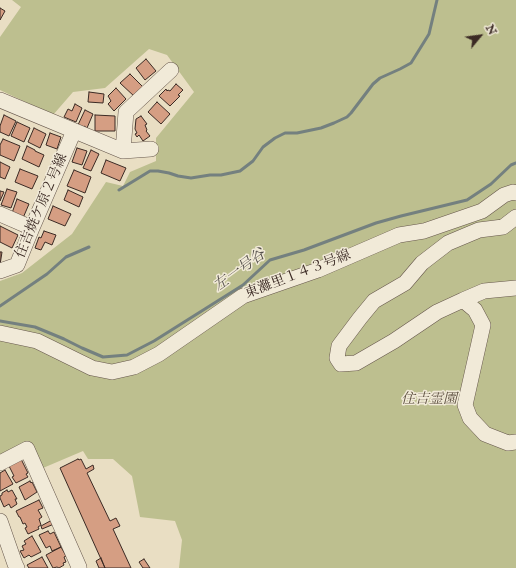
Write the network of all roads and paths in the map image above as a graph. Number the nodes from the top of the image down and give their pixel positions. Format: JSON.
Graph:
{"nodes":[{"id":1,"x":171,"y":70,"type":"dead end"},
{"id":2,"x":0,"y":102,"type":"edge"},
{"id":3,"x":74,"y":131,"type":"junction"},
{"id":4,"x":151,"y":149,"type":"dead end"},
{"id":5,"x":123,"y":151,"type":"junction"},
{"id":6,"x":516,"y":193,"type":"edge"},
{"id":7,"x":0,"y":214,"type":"edge"},
{"id":8,"x":516,"y":217,"type":"edge"},
{"id":9,"x":32,"y":228,"type":"junction"},
{"id":10,"x":0,"y":271,"type":"edge"},
{"id":11,"x":516,"y":288,"type":"edge"},
{"id":12,"x":462,"y":300,"type":"junction"},
{"id":13,"x":0,"y":333,"type":"edge"},
{"id":14,"x":516,"y":442,"type":"edge"},
{"id":15,"x":0,"y":463,"type":"edge"},
{"id":16,"x":0,"y":521,"type":"edge"},
{"id":17,"x":17,"y":568,"type":"edge"},
{"id":18,"x":78,"y":568,"type":"edge"}],
"edges":[{"from":1,"to":5,"type":"street"},
{"from":2,"to":3,"type":"street"},
{"from":3,"to":5,"type":"street"},
{"from":3,"to":9,"type":"street","name":"住吉焼ケ原２号線"},
{"from":4,"to":5,"type":"street"},
{"from":6,"to":13,"type":"street","name":"東灘里１４３号線"},
{"from":7,"to":9,"type":"street"},
{"from":8,"to":12,"type":"street"},
{"from":9,"to":10,"type":"street","name":"住吉焼ケ原２号線"},
{"from":11,"to":12,"type":"street"},
{"from":12,"to":14,"type":"street"},
{"from":15,"to":18,"type":"street"},
{"from":16,"to":17,"type":"street"}]}
